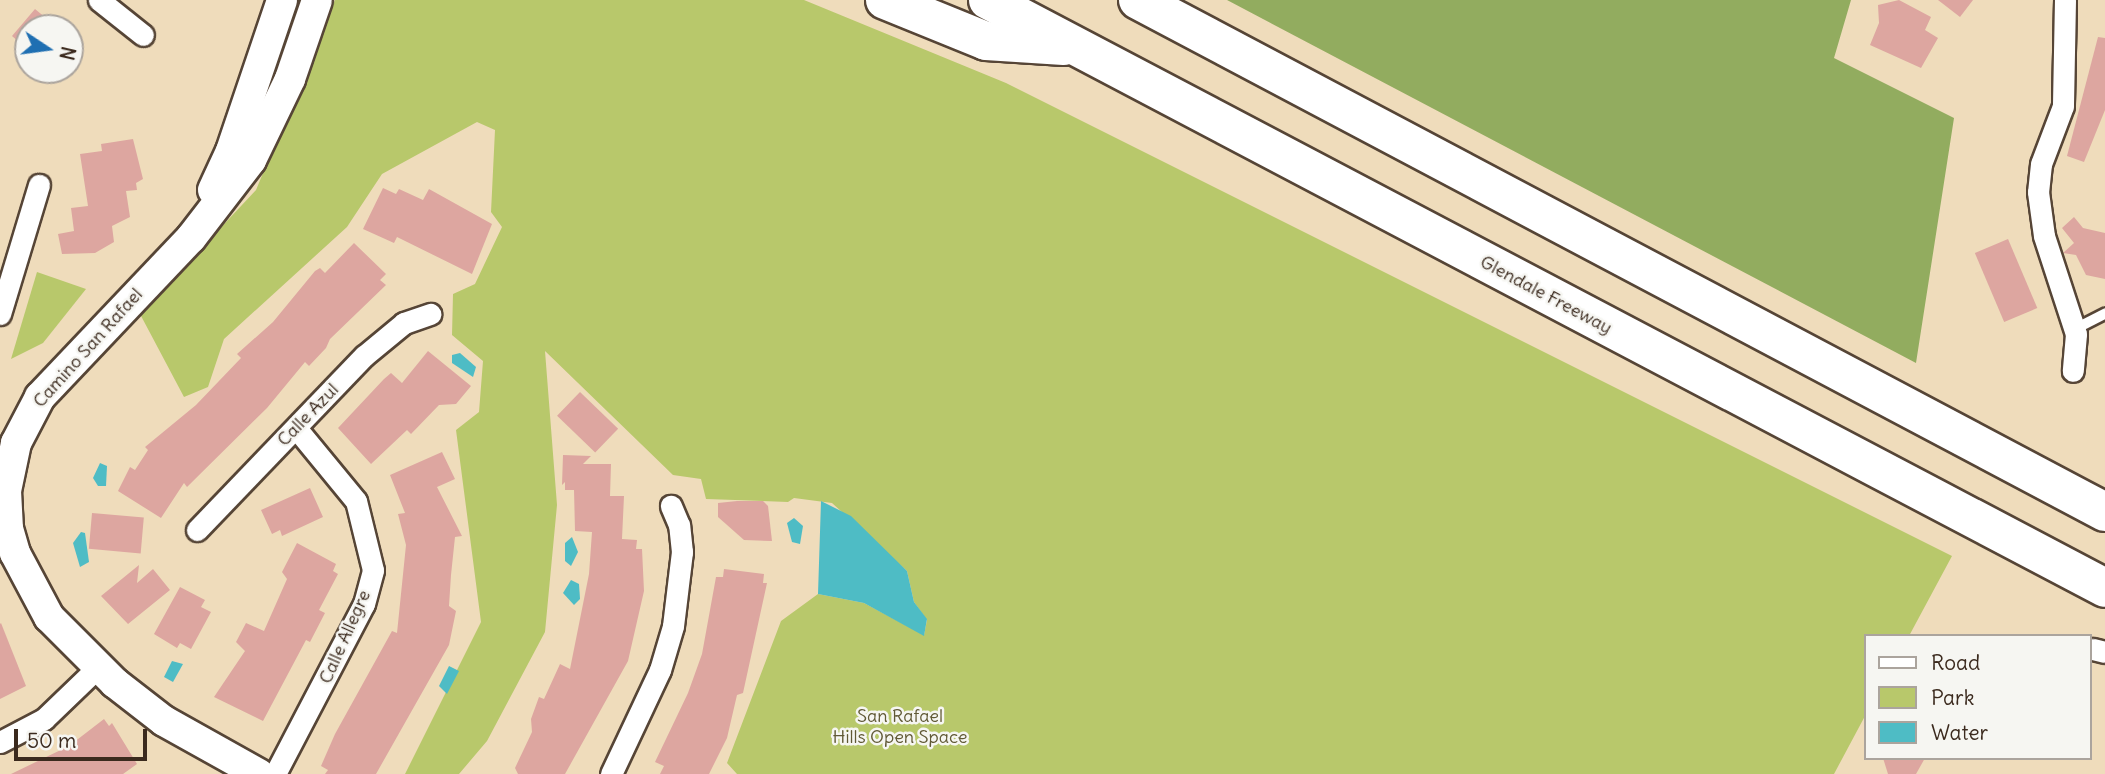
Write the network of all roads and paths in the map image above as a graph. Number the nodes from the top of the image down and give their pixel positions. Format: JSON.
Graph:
{"nodes":[{"id":1,"x":99,"y":0,"type":"edge"},
{"id":2,"x":282,"y":0,"type":"edge"},
{"id":3,"x":317,"y":0,"type":"edge"},
{"id":4,"x":885,"y":0,"type":"edge"},
{"id":5,"x":988,"y":0,"type":"edge"},
{"id":6,"x":1138,"y":0,"type":"edge"},
{"id":7,"x":2065,"y":0,"type":"edge"},
{"id":8,"x":143,"y":36,"type":"dead end"},
{"id":9,"x":1076,"y":47,"type":"junction"},
{"id":10,"x":39,"y":185,"type":"dead end"},
{"id":11,"x":191,"y":238,"type":"junction"},
{"id":12,"x":0,"y":314,"type":"edge"},
{"id":13,"x":430,"y":314,"type":"dead end"},
{"id":14,"x":2105,"y":314,"type":"edge"},
{"id":15,"x":2075,"y":329,"type":"junction"},
{"id":16,"x":2073,"y":371,"type":"dead end"},
{"id":17,"x":296,"y":428,"type":"junction"},
{"id":18,"x":671,"y":506,"type":"dead end"},
{"id":19,"x":2105,"y":512,"type":"edge"},
{"id":20,"x":197,"y":530,"type":"dead end"},
{"id":21,"x":2105,"y":589,"type":"edge"},
{"id":22,"x":99,"y":667,"type":"junction"},
{"id":23,"x":0,"y":742,"type":"edge"},
{"id":24,"x":259,"y":774,"type":"edge"},
{"id":25,"x":275,"y":774,"type":"edge"},
{"id":26,"x":611,"y":774,"type":"edge"}],
"edges":[{"from":1,"to":8,"type":"street"},
{"from":2,"to":11,"type":"street","name":"Camino San Rafael"},
{"from":3,"to":11,"type":"street","name":"Camino San Rafael"},
{"from":4,"to":9,"type":"highway"},
{"from":5,"to":9,"type":"highway","name":"Glendale Freeway"},
{"from":6,"to":19,"type":"highway"},
{"from":7,"to":15,"type":"street"},
{"from":9,"to":21,"type":"highway","name":"Glendale Freeway"},
{"from":10,"to":12,"type":"street"},
{"from":11,"to":22,"type":"street","name":"Camino San Rafael"},
{"from":13,"to":17,"type":"street","name":"Calle Azul"},
{"from":14,"to":15,"type":"lane"},
{"from":15,"to":16,"type":"street"},
{"from":17,"to":20,"type":"street","name":"Calle Azul"},
{"from":17,"to":25,"type":"street","name":"Calle Allegre"},
{"from":18,"to":26,"type":"street"},
{"from":22,"to":23,"type":"street"},
{"from":22,"to":24,"type":"street","name":"Camino San Rafael"}]}
